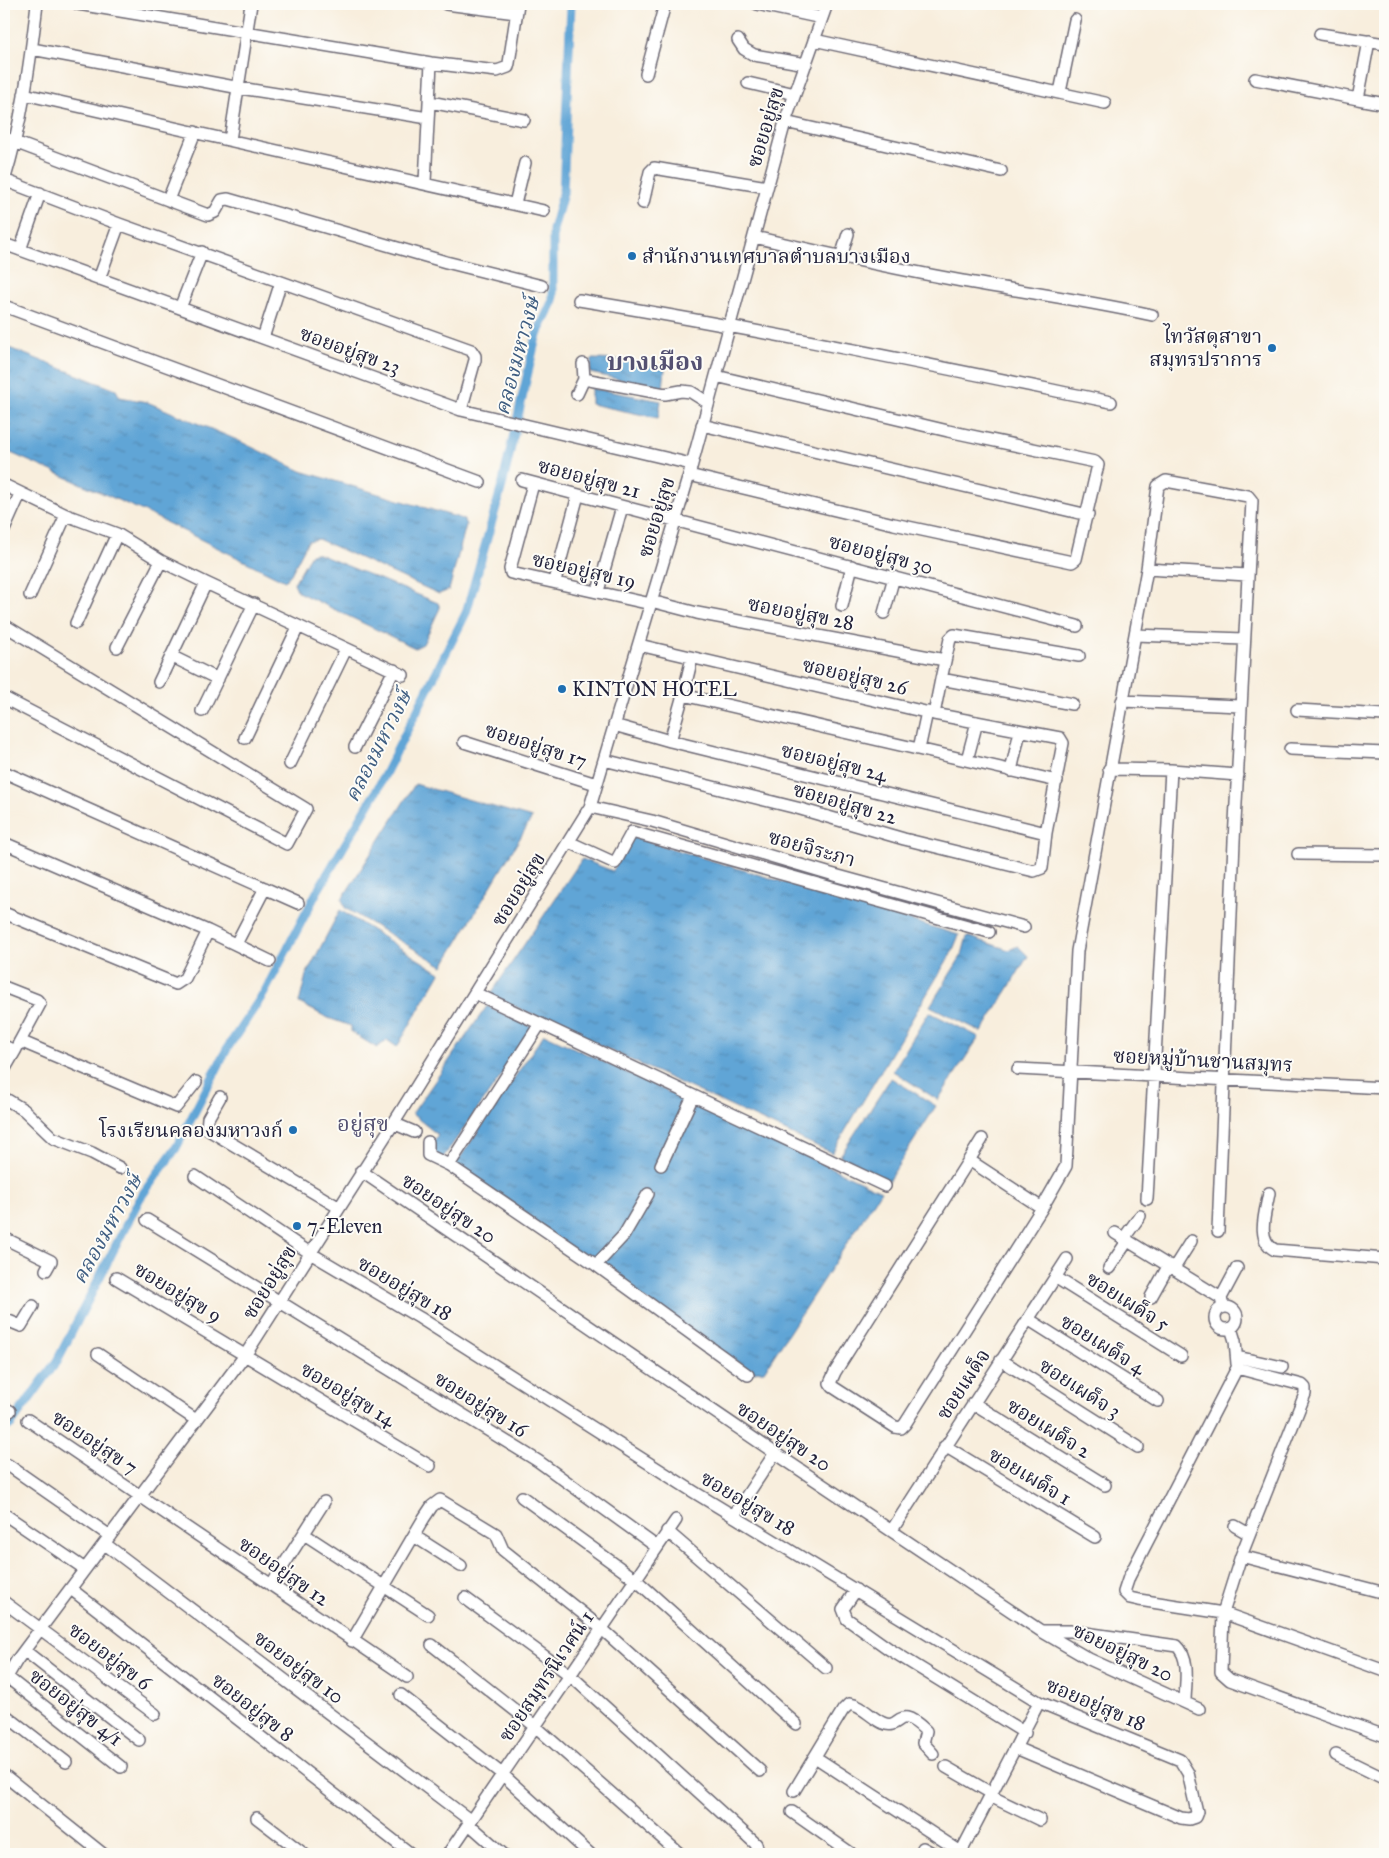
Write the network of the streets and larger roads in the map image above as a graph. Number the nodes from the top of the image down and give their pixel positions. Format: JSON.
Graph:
{"nodes":[{"id":1,"x":37,"y":4,"type":"edge"},
{"id":2,"x":78,"y":4,"type":"edge"},
{"id":3,"x":250,"y":4,"type":"edge"},
{"id":4,"x":446,"y":4,"type":"edge"},
{"id":5,"x":665,"y":4,"type":"edge"},
{"id":6,"x":757,"y":4,"type":"edge"},
{"id":7,"x":826,"y":4,"type":"edge"},
{"id":8,"x":517,"y":8,"type":"edge"},
{"id":9,"x":822,"y":18,"type":"junction"},
{"id":10,"x":1075,"y":20,"type":"dead end"},
{"id":11,"x":246,"y":32,"type":"junction"},
{"id":12,"x":1320,"y":34,"type":"dead end"},
{"id":13,"x":738,"y":40,"type":"dead end"},
{"id":14,"x":814,"y":40,"type":"junction"},
{"id":15,"x":1369,"y":41,"type":"junction"},
{"id":16,"x":1385,"y":44,"type":"edge"},
{"id":17,"x":32,"y":49,"type":"junction"},
{"id":18,"x":431,"y":63,"type":"junction"},
{"id":19,"x":806,"y":64,"type":"junction"},
{"id":20,"x":646,"y":74,"type":"dead end"},
{"id":21,"x":1255,"y":79,"type":"dead end"},
{"id":22,"x":748,"y":83,"type":"dead end"},
{"id":23,"x":240,"y":88,"type":"junction"},
{"id":24,"x":1060,"y":92,"type":"junction"},
{"id":25,"x":24,"y":94,"type":"junction"},
{"id":26,"x":794,"y":94,"type":"junction"},
{"id":27,"x":1358,"y":99,"type":"junction"},
{"id":28,"x":430,"y":102,"type":"junction"},
{"id":29,"x":1105,"y":103,"type":"dead end"},
{"id":30,"x":1385,"y":104,"type":"edge"},
{"id":31,"x":428,"y":118,"type":"junction"},
{"id":32,"x":524,"y":120,"type":"dead end"},
{"id":33,"x":785,"y":122,"type":"junction"},
{"id":34,"x":195,"y":132,"type":"junction"},
{"id":35,"x":9,"y":140,"type":"edge"},
{"id":36,"x":230,"y":140,"type":"junction"},
{"id":37,"x":525,"y":163,"type":"dead end"},
{"id":38,"x":1001,"y":171,"type":"dead end"},
{"id":39,"x":4,"y":180,"type":"edge"},
{"id":40,"x":425,"y":182,"type":"junction"},
{"id":41,"x":766,"y":187,"type":"junction"},
{"id":42,"x":40,"y":194,"type":"junction"},
{"id":43,"x":168,"y":200,"type":"junction"},
{"id":44,"x":643,"y":203,"type":"dead end"},
{"id":45,"x":515,"y":204,"type":"junction"},
{"id":46,"x":544,"y":211,"type":"dead end"},
{"id":47,"x":119,"y":224,"type":"junction"},
{"id":48,"x":848,"y":234,"type":"dead end"},
{"id":49,"x":754,"y":237,"type":"junction"},
{"id":50,"x":4,"y":244,"type":"edge"},
{"id":51,"x":20,"y":250,"type":"junction"},
{"id":52,"x":202,"y":252,"type":"junction"},
{"id":53,"x":841,"y":257,"type":"junction"},
{"id":54,"x":99,"y":279,"type":"junction"},
{"id":55,"x":281,"y":282,"type":"junction"},
{"id":56,"x":542,"y":286,"type":"dead end"},
{"id":57,"x":579,"y":300,"type":"dead end"},
{"id":58,"x":4,"y":306,"type":"edge"},
{"id":59,"x":180,"y":308,"type":"junction"},
{"id":60,"x":1152,"y":315,"type":"dead end"},
{"id":61,"x":730,"y":325,"type":"junction"},
{"id":62,"x":263,"y":338,"type":"junction"},
{"id":63,"x":583,"y":364,"type":"dead end"},
{"id":64,"x":716,"y":376,"type":"junction"},
{"id":65,"x":584,"y":379,"type":"junction"},
{"id":66,"x":577,"y":394,"type":"dead end"},
{"id":67,"x":707,"y":402,"type":"junction"},
{"id":68,"x":1111,"y":402,"type":"dead end"},
{"id":69,"x":462,"y":410,"type":"junction"},
{"id":70,"x":702,"y":424,"type":"junction"},
{"id":71,"x":690,"y":470,"type":"junction"},
{"id":72,"x":480,"y":482,"type":"dead end"},
{"id":73,"x":528,"y":482,"type":"joint"},
{"id":74,"x":4,"y":485,"type":"edge"},
{"id":75,"x":20,"y":494,"type":"junction"},
{"id":76,"x":578,"y":495,"type":"junction"},
{"id":77,"x":622,"y":507,"type":"junction"},
{"id":78,"x":66,"y":515,"type":"junction"},
{"id":79,"x":1088,"y":515,"type":"junction"},
{"id":80,"x":675,"y":519,"type":"junction"},
{"id":81,"x":4,"y":530,"type":"edge"},
{"id":82,"x":117,"y":534,"type":"junction"},
{"id":83,"x":161,"y":561,"type":"junction"},
{"id":84,"x":852,"y":566,"type":"junction"},
{"id":85,"x":1147,"y":569,"type":"junction"},
{"id":86,"x":1246,"y":575,"type":"junction"},
{"id":87,"x":894,"y":577,"type":"junction"},
{"id":88,"x":555,"y":581,"type":"junction"},
{"id":89,"x":206,"y":583,"type":"junction"},
{"id":90,"x":598,"y":591,"type":"junction"},
{"id":91,"x":30,"y":596,"type":"dead end"},
{"id":92,"x":651,"y":603,"type":"junction"},
{"id":93,"x":254,"y":604,"type":"junction"},
{"id":94,"x":842,"y":606,"type":"dead end"},
{"id":95,"x":884,"y":613,"type":"dead end"},
{"id":96,"x":76,"y":623,"type":"dead end"},
{"id":97,"x":4,"y":625,"type":"edge"},
{"id":98,"x":1077,"y":626,"type":"dead end"},
{"id":99,"x":298,"y":627,"type":"junction"},
{"id":100,"x":1135,"y":635,"type":"junction"},
{"id":101,"x":1244,"y":639,"type":"junction"},
{"id":102,"x":639,"y":645,"type":"junction"},
{"id":103,"x":117,"y":647,"type":"dead end"},
{"id":104,"x":346,"y":649,"type":"junction"},
{"id":105,"x":171,"y":656,"type":"junction"},
{"id":106,"x":1079,"y":656,"type":"dead end"},
{"id":107,"x":692,"y":658,"type":"junction"},
{"id":108,"x":945,"y":660,"type":"junction"},
{"id":109,"x":941,"y":679,"type":"junction"},
{"id":110,"x":218,"y":680,"type":"junction"},
{"id":111,"x":159,"y":682,"type":"dead end"},
{"id":112,"x":683,"y":695,"type":"junction"},
{"id":113,"x":4,"y":698,"type":"edge"},
{"id":114,"x":1122,"y":701,"type":"junction"},
{"id":115,"x":1072,"y":704,"type":"dead end"},
{"id":116,"x":1240,"y":706,"type":"junction"},
{"id":117,"x":1296,"y":710,"type":"dead end"},
{"id":118,"x":202,"y":711,"type":"dead end"},
{"id":119,"x":931,"y":713,"type":"junction"},
{"id":120,"x":1385,"y":715,"type":"edge"},
{"id":121,"x":977,"y":722,"type":"junction"},
{"id":122,"x":614,"y":725,"type":"junction"},
{"id":123,"x":1020,"y":731,"type":"junction"},
{"id":124,"x":245,"y":738,"type":"dead end"},
{"id":125,"x":670,"y":741,"type":"junction"},
{"id":126,"x":464,"y":742,"type":"dead end"},
{"id":127,"x":355,"y":747,"type":"dead end"},
{"id":128,"x":1290,"y":749,"type":"dead end"},
{"id":129,"x":919,"y":750,"type":"junction"},
{"id":130,"x":1385,"y":753,"type":"edge"},
{"id":131,"x":604,"y":760,"type":"junction"},
{"id":132,"x":967,"y":760,"type":"junction"},
{"id":133,"x":290,"y":764,"type":"dead end"},
{"id":134,"x":1109,"y":769,"type":"junction"},
{"id":135,"x":1012,"y":770,"type":"junction"},
{"id":136,"x":1171,"y":770,"type":"junction"},
{"id":137,"x":4,"y":772,"type":"edge"},
{"id":138,"x":1238,"y":775,"type":"junction"},
{"id":139,"x":1057,"y":781,"type":"junction"},
{"id":140,"x":596,"y":784,"type":"junction"},
{"id":141,"x":590,"y":808,"type":"junction"},
{"id":142,"x":1046,"y":833,"type":"junction"},
{"id":143,"x":569,"y":842,"type":"junction"},
{"id":144,"x":4,"y":843,"type":"edge"},
{"id":145,"x":1298,"y":854,"type":"dead end"},
{"id":146,"x":1385,"y":855,"type":"edge"},
{"id":147,"x":264,"y":888,"type":"junction"},
{"id":148,"x":298,"y":903,"type":"dead end"},
{"id":149,"x":4,"y":912,"type":"edge"},
{"id":150,"x":1024,"y":927,"type":"dead end"},
{"id":151,"x":208,"y":931,"type":"junction"},
{"id":152,"x":989,"y":932,"type":"dead end"},
{"id":153,"x":236,"y":944,"type":"junction"},
{"id":154,"x":270,"y":961,"type":"dead end"},
{"id":155,"x":4,"y":987,"type":"edge"},
{"id":156,"x":475,"y":993,"type":"junction"},
{"id":157,"x":540,"y":1024,"type":"junction"},
{"id":158,"x":13,"y":1046,"type":"edge"},
{"id":159,"x":1018,"y":1069,"type":"dead end"},
{"id":160,"x":4,"y":1070,"type":"edge"},
{"id":161,"x":1071,"y":1072,"type":"junction"},
{"id":162,"x":1152,"y":1076,"type":"junction"},
{"id":163,"x":1225,"y":1080,"type":"junction"},
{"id":164,"x":196,"y":1082,"type":"dead end"},
{"id":165,"x":1385,"y":1088,"type":"edge"},
{"id":166,"x":693,"y":1096,"type":"junction"},
{"id":167,"x":220,"y":1097,"type":"dead end"},
{"id":168,"x":4,"y":1098,"type":"edge"},
{"id":169,"x":393,"y":1123,"type":"junction"},
{"id":170,"x":414,"y":1132,"type":"dead end"},
{"id":171,"x":982,"y":1139,"type":"dead end"},
{"id":172,"x":428,"y":1142,"type":"dead end"},
{"id":173,"x":969,"y":1160,"type":"junction"},
{"id":174,"x":661,"y":1164,"type":"dead end"},
{"id":175,"x":449,"y":1165,"type":"junction"},
{"id":176,"x":120,"y":1168,"type":"dead end"},
{"id":177,"x":361,"y":1171,"type":"junction"},
{"id":178,"x":195,"y":1176,"type":"dead end"},
{"id":179,"x":885,"y":1186,"type":"dead end"},
{"id":180,"x":1269,"y":1192,"type":"dead end"},
{"id":181,"x":648,"y":1194,"type":"dead end"},
{"id":182,"x":1147,"y":1199,"type":"dead end"},
{"id":183,"x":338,"y":1207,"type":"junction"},
{"id":184,"x":1042,"y":1208,"type":"junction"},
{"id":185,"x":1140,"y":1216,"type":"dead end"},
{"id":186,"x":147,"y":1220,"type":"dead end"},
{"id":187,"x":1218,"y":1231,"type":"dead end"},
{"id":188,"x":1122,"y":1237,"type":"junction"},
{"id":189,"x":4,"y":1238,"type":"edge"},
{"id":190,"x":1191,"y":1241,"type":"dead end"},
{"id":191,"x":310,"y":1253,"type":"junction"},
{"id":192,"x":1067,"y":1259,"type":"dead end"},
{"id":193,"x":1385,"y":1259,"type":"edge"},
{"id":194,"x":596,"y":1266,"type":"junction"},
{"id":195,"x":1172,"y":1267,"type":"junction"},
{"id":196,"x":1109,"y":1268,"type":"dead end"},
{"id":197,"x":1237,"y":1268,"type":"dead end"},
{"id":198,"x":46,"y":1270,"type":"dead end"},
{"id":199,"x":1055,"y":1277,"type":"junction"},
{"id":200,"x":116,"y":1278,"type":"dead end"},
{"id":201,"x":1151,"y":1297,"type":"dead end"},
{"id":202,"x":280,"y":1302,"type":"junction"},
{"id":203,"x":1222,"y":1302,"type":"junction"},
{"id":204,"x":33,"y":1306,"type":"dead end"},
{"id":205,"x":4,"y":1319,"type":"edge"},
{"id":206,"x":1028,"y":1319,"type":"junction"},
{"id":207,"x":98,"y":1354,"type":"dead end"},
{"id":208,"x":246,"y":1354,"type":"junction"},
{"id":209,"x":1181,"y":1356,"type":"dead end"},
{"id":210,"x":1001,"y":1360,"type":"junction"},
{"id":211,"x":1237,"y":1363,"type":"junction"},
{"id":212,"x":1282,"y":1367,"type":"dead end"},
{"id":213,"x":748,"y":1375,"type":"dead end"},
{"id":214,"x":1158,"y":1401,"type":"dead end"},
{"id":215,"x":973,"y":1403,"type":"junction"},
{"id":216,"x":28,"y":1420,"type":"dead end"},
{"id":217,"x":196,"y":1420,"type":"junction"},
{"id":218,"x":946,"y":1446,"type":"junction"},
{"id":219,"x":1138,"y":1447,"type":"dead end"},
{"id":220,"x":775,"y":1453,"type":"junction"},
{"id":221,"x":8,"y":1465,"type":"dead end"},
{"id":222,"x":430,"y":1466,"type":"dead end"},
{"id":223,"x":1105,"y":1485,"type":"dead end"},
{"id":224,"x":140,"y":1495,"type":"junction"},
{"id":225,"x":522,"y":1497,"type":"dead end"},
{"id":226,"x":324,"y":1502,"type":"dead end"},
{"id":227,"x":4,"y":1514,"type":"edge"},
{"id":228,"x":734,"y":1515,"type":"junction"},
{"id":229,"x":676,"y":1520,"type":"dead end"},
{"id":230,"x":1236,"y":1526,"type":"dead end"},
{"id":231,"x":892,"y":1530,"type":"junction"},
{"id":232,"x":668,"y":1531,"type":"junction"},
{"id":233,"x":304,"y":1534,"type":"junction"},
{"id":234,"x":1249,"y":1534,"type":"junction"},
{"id":235,"x":414,"y":1536,"type":"junction"},
{"id":236,"x":1095,"y":1537,"type":"dead end"},
{"id":237,"x":108,"y":1540,"type":"junction"},
{"id":238,"x":657,"y":1547,"type":"junction"},
{"id":239,"x":1241,"y":1556,"type":"junction"},
{"id":240,"x":461,"y":1566,"type":"dead end"},
{"id":241,"x":85,"y":1570,"type":"junction"},
{"id":242,"x":635,"y":1578,"type":"junction"},
{"id":243,"x":271,"y":1585,"type":"junction"},
{"id":244,"x":386,"y":1585,"type":"junction"},
{"id":245,"x":71,"y":1589,"type":"junction"},
{"id":246,"x":856,"y":1590,"type":"junction"},
{"id":247,"x":1385,"y":1593,"type":"edge"},
{"id":248,"x":465,"y":1598,"type":"dead end"},
{"id":249,"x":4,"y":1602,"type":"edge"},
{"id":250,"x":1223,"y":1613,"type":"junction"},
{"id":251,"x":428,"y":1615,"type":"dead end"},
{"id":252,"x":602,"y":1628,"type":"junction"},
{"id":253,"x":42,"y":1629,"type":"junction"},
{"id":254,"x":1041,"y":1631,"type":"junction"},
{"id":255,"x":352,"y":1641,"type":"junction"},
{"id":256,"x":432,"y":1645,"type":"dead end"},
{"id":257,"x":24,"y":1652,"type":"junction"},
{"id":258,"x":826,"y":1668,"type":"dead end"},
{"id":259,"x":1385,"y":1671,"type":"edge"},
{"id":260,"x":570,"y":1675,"type":"junction"},
{"id":261,"x":407,"y":1677,"type":"dead end"},
{"id":262,"x":6,"y":1679,"type":"edge"},
{"id":263,"x":401,"y":1695,"type":"dead end"},
{"id":264,"x":1039,"y":1702,"type":"junction"},
{"id":265,"x":1185,"y":1702,"type":"junction"},
{"id":266,"x":1199,"y":1709,"type":"dead end"},
{"id":267,"x":4,"y":1714,"type":"edge"},
{"id":268,"x":155,"y":1714,"type":"dead end"},
{"id":269,"x":796,"y":1724,"type":"dead end"},
{"id":270,"x":535,"y":1726,"type":"junction"},
{"id":271,"x":1025,"y":1733,"type":"junction"},
{"id":272,"x":1385,"y":1736,"type":"edge"},
{"id":273,"x":139,"y":1740,"type":"dead end"},
{"id":274,"x":1016,"y":1748,"type":"junction"},
{"id":275,"x":933,"y":1754,"type":"dead end"},
{"id":276,"x":1336,"y":1755,"type":"dead end"},
{"id":277,"x":815,"y":1757,"type":"junction"},
{"id":278,"x":66,"y":1762,"type":"dead end"},
{"id":279,"x":121,"y":1767,"type":"dead end"},
{"id":280,"x":946,"y":1767,"type":"dead end"},
{"id":281,"x":760,"y":1771,"type":"dead end"},
{"id":282,"x":502,"y":1774,"type":"junction"},
{"id":283,"x":4,"y":1775,"type":"edge"},
{"id":284,"x":1381,"y":1777,"type":"dead end"},
{"id":285,"x":794,"y":1791,"type":"dead end"},
{"id":286,"x":991,"y":1794,"type":"junction"},
{"id":287,"x":792,"y":1812,"type":"dead end"},
{"id":288,"x":257,"y":1818,"type":"dead end"},
{"id":289,"x":1040,"y":1820,"type":"dead end"},
{"id":290,"x":470,"y":1822,"type":"junction"},
{"id":291,"x":923,"y":1848,"type":"dead end"},
{"id":292,"x":961,"y":1853,"type":"edge"},
{"id":293,"x":103,"y":1854,"type":"edge"},
{"id":294,"x":304,"y":1854,"type":"edge"},
{"id":295,"x":411,"y":1854,"type":"edge"},
{"id":296,"x":448,"y":1854,"type":"edge"},
{"id":297,"x":503,"y":1854,"type":"edge"},
{"id":298,"x":590,"y":1854,"type":"edge"},
{"id":299,"x":680,"y":1854,"type":"edge"},
{"id":300,"x":759,"y":1854,"type":"edge"},
{"id":301,"x":852,"y":1854,"type":"edge"},
{"id":302,"x":934,"y":1854,"type":"edge"}],
"edges":[{"from":1,"to":17,"type":"street"},
{"from":2,"to":11,"type":"street"},
{"from":3,"to":11,"type":"street"},
{"from":4,"to":8,"type":"street"},
{"from":5,"to":20,"type":"street"},
{"from":6,"to":9,"type":"street"},
{"from":7,"to":9,"type":"street","name":"ซอยอยู่สุข"},
{"from":8,"to":18,"type":"street"},
{"from":9,"to":14,"type":"street","name":"ซอยอยู่สุข"},
{"from":10,"to":24,"type":"street"},
{"from":11,"to":18,"type":"street"},
{"from":11,"to":23,"type":"street"},
{"from":12,"to":15,"type":"street"},
{"from":13,"to":19,"type":"street"},
{"from":14,"to":19,"type":"street","name":"ซอยอยู่สุข"},
{"from":14,"to":24,"type":"street"},
{"from":15,"to":16,"type":"street"},
{"from":15,"to":27,"type":"street"},
{"from":17,"to":23,"type":"street"},
{"from":17,"to":25,"type":"street"},
{"from":18,"to":28,"type":"street"},
{"from":19,"to":26,"type":"street","name":"ซอยอยู่สุข"},
{"from":21,"to":27,"type":"street"},
{"from":22,"to":26,"type":"street"},
{"from":23,"to":31,"type":"street"},
{"from":23,"to":36,"type":"street"},
{"from":24,"to":29,"type":"street"},
{"from":25,"to":34,"type":"street"},
{"from":25,"to":35,"type":"street"},
{"from":26,"to":33,"type":"street","name":"ซอยอยู่สุข"},
{"from":27,"to":30,"type":"street"},
{"from":28,"to":31,"type":"street"},
{"from":28,"to":32,"type":"street"},
{"from":31,"to":40,"type":"street"},
{"from":33,"to":38,"type":"street"},
{"from":33,"to":41,"type":"street","name":"ซอยอยู่สุข"},
{"from":34,"to":36,"type":"street"},
{"from":34,"to":43,"type":"street"},
{"from":35,"to":39,"type":"street"},
{"from":35,"to":43,"type":"street"},
{"from":36,"to":40,"type":"street"},
{"from":37,"to":45,"type":"street"},
{"from":39,"to":42,"type":"street"},
{"from":40,"to":45,"type":"street"},
{"from":41,"to":44,"type":"street"},
{"from":41,"to":49,"type":"street","name":"ซอยอยู่สุข"},
{"from":42,"to":47,"type":"street"},
{"from":42,"to":51,"type":"street"},
{"from":43,"to":56,"type":"street"},
{"from":45,"to":46,"type":"street"},
{"from":47,"to":52,"type":"street"},
{"from":47,"to":54,"type":"street"},
{"from":48,"to":53,"type":"street"},
{"from":49,"to":53,"type":"street"},
{"from":49,"to":61,"type":"street","name":"ซอยอยู่สุข"},
{"from":50,"to":51,"type":"street","name":"ซอยอยู่สุข 23"},
{"from":51,"to":54,"type":"street","name":"ซอยอยู่สุข 23"},
{"from":52,"to":55,"type":"street"},
{"from":52,"to":59,"type":"street"},
{"from":53,"to":60,"type":"street"},
{"from":54,"to":59,"type":"street","name":"ซอยอยู่สุข 23"},
{"from":55,"to":62,"type":"street"},
{"from":55,"to":69,"type":"street"},
{"from":57,"to":61,"type":"street"},
{"from":58,"to":72,"type":"street"},
{"from":59,"to":62,"type":"street","name":"ซอยอยู่สุข 23"},
{"from":61,"to":64,"type":"street","name":"ซอยอยู่สุข"},
{"from":61,"to":68,"type":"street"},
{"from":62,"to":69,"type":"street","name":"ซอยอยู่สุข 23"},
{"from":63,"to":65,"type":"street"},
{"from":64,"to":67,"type":"street","name":"ซอยอยู่สุข"},
{"from":64,"to":79,"type":"street"},
{"from":65,"to":66,"type":"street"},
{"from":65,"to":67,"type":"street"},
{"from":67,"to":70,"type":"street","name":"ซอยอยู่สุข"},
{"from":69,"to":71,"type":"street","name":"ซอยอยู่สุข 23"},
{"from":70,"to":71,"type":"street","name":"ซอยอยู่สุข"},
{"from":70,"to":79,"type":"street"},
{"from":71,"to":79,"type":"street","name":"ซอยอยู่สุข 23"},
{"from":71,"to":80,"type":"street","name":"ซอยอยู่สุข"},
{"from":73,"to":76,"type":"street","name":"ซอยอยู่สุข 21"},
{"from":73,"to":88,"type":"street","name":"ซอยอยู่สุข 19"},
{"from":74,"to":75,"type":"street"},
{"from":75,"to":78,"type":"street"},
{"from":75,"to":81,"type":"street"},
{"from":76,"to":77,"type":"street","name":"ซอยอยู่สุข 21"},
{"from":76,"to":88,"type":"street"},
{"from":77,"to":80,"type":"street","name":"ซอยอยู่สุข 21"},
{"from":77,"to":90,"type":"street"},
{"from":78,"to":82,"type":"street"},
{"from":78,"to":91,"type":"street"},
{"from":80,"to":84,"type":"street","name":"ซอยอยู่สุข 30"},
{"from":80,"to":92,"type":"street","name":"ซอยอยู่สุข"},
{"from":82,"to":83,"type":"street"},
{"from":82,"to":96,"type":"street"},
{"from":83,"to":89,"type":"street"},
{"from":83,"to":103,"type":"street"},
{"from":84,"to":87,"type":"street","name":"ซอยอยู่สุข 30"},
{"from":84,"to":94,"type":"street"},
{"from":85,"to":86,"type":"street"},
{"from":85,"to":86,"type":"street"},
{"from":85,"to":100,"type":"street"},
{"from":86,"to":101,"type":"street"},
{"from":87,"to":95,"type":"street"},
{"from":87,"to":98,"type":"street","name":"ซอยอยู่สุข 30"},
{"from":88,"to":90,"type":"street","name":"ซอยอยู่สุข 19"},
{"from":89,"to":93,"type":"street"},
{"from":89,"to":105,"type":"street"},
{"from":90,"to":92,"type":"street","name":"ซอยอยู่สุข 19"},
{"from":92,"to":102,"type":"street","name":"ซอยอยู่สุข"},
{"from":92,"to":108,"type":"street","name":"ซอยอยู่สุข 28"},
{"from":93,"to":99,"type":"street"},
{"from":93,"to":110,"type":"street"},
{"from":97,"to":113,"type":"street"},
{"from":99,"to":104,"type":"street"},
{"from":99,"to":124,"type":"street"},
{"from":100,"to":101,"type":"street"},
{"from":100,"to":114,"type":"street"},
{"from":101,"to":116,"type":"street"},
{"from":102,"to":107,"type":"street","name":"ซอยอยู่สุข 26"},
{"from":102,"to":122,"type":"street","name":"ซอยอยู่สุข"},
{"from":104,"to":127,"type":"street"},
{"from":104,"to":133,"type":"street"},
{"from":105,"to":110,"type":"street"},
{"from":105,"to":111,"type":"street"},
{"from":106,"to":108,"type":"street"},
{"from":107,"to":112,"type":"street"},
{"from":107,"to":119,"type":"street","name":"ซอยอยู่สุข 26"},
{"from":108,"to":109,"type":"street"},
{"from":109,"to":115,"type":"street"},
{"from":109,"to":119,"type":"street"},
{"from":110,"to":118,"type":"street"},
{"from":112,"to":125,"type":"street"},
{"from":112,"to":129,"type":"street"},
{"from":114,"to":116,"type":"street"},
{"from":114,"to":134,"type":"street"},
{"from":116,"to":138,"type":"street"},
{"from":117,"to":120,"type":"street"},
{"from":119,"to":121,"type":"street","name":"ซอยอยู่สุข 26"},
{"from":119,"to":129,"type":"street"},
{"from":121,"to":123,"type":"street","name":"ซอยอยู่สุข 26"},
{"from":121,"to":132,"type":"street"},
{"from":122,"to":125,"type":"street","name":"ซอยอยู่สุข 24"},
{"from":122,"to":131,"type":"street","name":"ซอยอยู่สุข"},
{"from":123,"to":135,"type":"street"},
{"from":123,"to":139,"type":"street","name":"ซอยอยู่สุข 26"},
{"from":125,"to":142,"type":"street","name":"ซอยอยู่สุข 24"},
{"from":126,"to":140,"type":"street","name":"ซอยอยู่สุข 17"},
{"from":128,"to":130,"type":"street"},
{"from":129,"to":132,"type":"street"},
{"from":131,"to":140,"type":"street","name":"ซอยอยู่สุข"},
{"from":131,"to":142,"type":"street","name":"ซอยอยู่สุข 22"},
{"from":132,"to":135,"type":"street"},
{"from":134,"to":136,"type":"street"},
{"from":134,"to":161,"type":"street"},
{"from":135,"to":139,"type":"street"},
{"from":136,"to":138,"type":"street"},
{"from":136,"to":162,"type":"street"},
{"from":137,"to":147,"type":"street"},
{"from":138,"to":163,"type":"street"},
{"from":139,"to":142,"type":"street"},
{"from":140,"to":141,"type":"street","name":"ซอยอยู่สุข"},
{"from":141,"to":143,"type":"street","name":"ซอยอยู่สุข"},
{"from":141,"to":150,"type":"street","name":"ซอยจิระภา"},
{"from":143,"to":152,"type":"street"},
{"from":143,"to":156,"type":"street","name":"ซอยอยู่สุข"},
{"from":144,"to":151,"type":"street"},
{"from":145,"to":146,"type":"street"},
{"from":147,"to":148,"type":"street"},
{"from":147,"to":153,"type":"street"},
{"from":149,"to":151,"type":"street"},
{"from":151,"to":153,"type":"street"},
{"from":153,"to":154,"type":"street"},
{"from":155,"to":158,"type":"street"},
{"from":156,"to":157,"type":"street"},
{"from":156,"to":169,"type":"street","name":"ซอยอยู่สุข"},
{"from":157,"to":166,"type":"street"},
{"from":157,"to":175,"type":"street"},
{"from":158,"to":160,"type":"street"},
{"from":158,"to":164,"type":"street"},
{"from":159,"to":161,"type":"street","name":"ซอยหมู่บ้านชานสมุทร"},
{"from":161,"to":162,"type":"street","name":"ซอยหมู่บ้านชานสมุทร"},
{"from":161,"to":184,"type":"street"},
{"from":162,"to":163,"type":"street","name":"ซอยหมู่บ้านชานสมุทร"},
{"from":162,"to":182,"type":"street"},
{"from":163,"to":165,"type":"street","name":"ซอยหมู่บ้านชานสมุทร"},
{"from":163,"to":187,"type":"street"},
{"from":166,"to":174,"type":"street"},
{"from":166,"to":179,"type":"street"},
{"from":167,"to":183,"type":"street"},
{"from":168,"to":176,"type":"street"},
{"from":169,"to":170,"type":"street"},
{"from":169,"to":177,"type":"street","name":"ซอยอยู่สุข"},
{"from":171,"to":173,"type":"street"},
{"from":172,"to":175,"type":"street"},
{"from":173,"to":184,"type":"street"},
{"from":173,"to":184,"type":"street"},
{"from":175,"to":194,"type":"street"},
{"from":177,"to":183,"type":"street","name":"ซอยอยู่สุข"},
{"from":177,"to":220,"type":"street","name":"ซอยอยู่สุข 20"},
{"from":178,"to":191,"type":"street","name":"ซอยอยู่สุข 18"},
{"from":180,"to":193,"type":"street"},
{"from":181,"to":194,"type":"street"},
{"from":183,"to":191,"type":"street","name":"ซอยอยู่สุข"},
{"from":185,"to":188,"type":"street"},
{"from":186,"to":202,"type":"street","name":"ซอยอยู่สุข 16"},
{"from":188,"to":195,"type":"street"},
{"from":188,"to":196,"type":"street"},
{"from":189,"to":198,"type":"street"},
{"from":190,"to":195,"type":"street"},
{"from":191,"to":202,"type":"street","name":"ซอยอยู่สุข"},
{"from":191,"to":228,"type":"street","name":"ซอยอยู่สุข 18"},
{"from":192,"to":199,"type":"street","name":"ซอยเผด็จ"},
{"from":194,"to":213,"type":"street"},
{"from":195,"to":201,"type":"street"},
{"from":195,"to":203,"type":"street"},
{"from":197,"to":203,"type":"street"},
{"from":199,"to":206,"type":"street","name":"ซอยเผด็จ"},
{"from":199,"to":209,"type":"street","name":"ซอยเผด็จ 5"},
{"from":200,"to":208,"type":"street","name":"ซอยอยู่สุข 9"},
{"from":202,"to":208,"type":"street","name":"ซอยอยู่สุข"},
{"from":202,"to":238,"type":"street","name":"ซอยอยู่สุข 16"},
{"from":203,"to":211,"type":"street"},
{"from":204,"to":205,"type":"street"},
{"from":206,"to":210,"type":"street","name":"ซอยเผด็จ"},
{"from":206,"to":214,"type":"street","name":"ซอยเผด็จ 4"},
{"from":207,"to":217,"type":"street"},
{"from":208,"to":217,"type":"street","name":"ซอยอยู่สุข"},
{"from":208,"to":222,"type":"street","name":"ซอยอยู่สุข 14"},
{"from":210,"to":215,"type":"street","name":"ซอยเผด็จ"},
{"from":210,"to":219,"type":"street","name":"ซอยเผด็จ 3"},
{"from":211,"to":212,"type":"street"},
{"from":211,"to":234,"type":"street"},
{"from":211,"to":250,"type":"street"},
{"from":215,"to":218,"type":"street","name":"ซอยเผด็จ"},
{"from":215,"to":223,"type":"street","name":"ซอยเผด็จ 2"},
{"from":216,"to":224,"type":"street","name":"ซอยอยู่สุข 7"},
{"from":217,"to":224,"type":"street","name":"ซอยอยู่สุข"},
{"from":218,"to":231,"type":"street","name":"ซอยเผด็จ"},
{"from":218,"to":236,"type":"street","name":"ซอยเผด็จ 1"},
{"from":220,"to":228,"type":"street"},
{"from":220,"to":231,"type":"street","name":"ซอยอยู่สุข 20"},
{"from":221,"to":237,"type":"street","name":"ซอยอยู่สุข 10"},
{"from":224,"to":237,"type":"street","name":"ซอยอยู่สุข"},
{"from":224,"to":243,"type":"street","name":"ซอยอยู่สุข 12"},
{"from":225,"to":242,"type":"street"},
{"from":226,"to":233,"type":"street"},
{"from":227,"to":241,"type":"street"},
{"from":228,"to":246,"type":"street","name":"ซอยอยู่สุข 18"},
{"from":229,"to":232,"type":"street","name":"ซอยสมุทรนิเวศน์ 1"},
{"from":230,"to":234,"type":"street"},
{"from":231,"to":254,"type":"street","name":"ซอยอยู่สุข 20"},
{"from":232,"to":238,"type":"street","name":"ซอยสมุทรนิเวศน์ 1"},
{"from":232,"to":258,"type":"street"},
{"from":233,"to":243,"type":"street"},
{"from":233,"to":244,"type":"street"},
{"from":234,"to":239,"type":"street"},
{"from":235,"to":240,"type":"street"},
{"from":235,"to":244,"type":"street"},
{"from":235,"to":252,"type":"street"},
{"from":237,"to":241,"type":"street","name":"ซอยอยู่สุข"},
{"from":237,"to":290,"type":"street","name":"ซอยอยู่สุข 10"},
{"from":238,"to":242,"type":"street","name":"ซอยสมุทรนิเวศน์ 1"},
{"from":239,"to":247,"type":"street"},
{"from":239,"to":250,"type":"street"},
{"from":241,"to":245,"type":"street","name":"ซอยอยู่สุข"},
{"from":242,"to":252,"type":"street","name":"ซอยสมุทรนิเวศน์ 1"},
{"from":242,"to":269,"type":"street"},
{"from":243,"to":255,"type":"street","name":"ซอยอยู่สุข 12"},
{"from":244,"to":251,"type":"street"},
{"from":244,"to":255,"type":"street"},
{"from":245,"to":253,"type":"street","name":"ซอยอยู่สุข"},
{"from":245,"to":295,"type":"street","name":"ซอยอยู่สุข 8"},
{"from":246,"to":264,"type":"street","name":"ซอยอยู่สุข 18"},
{"from":246,"to":271,"type":"street"},
{"from":248,"to":260,"type":"street"},
{"from":249,"to":253,"type":"street","name":"ซอยอยู่สุข 6"},
{"from":250,"to":259,"type":"street"},
{"from":250,"to":272,"type":"street"},
{"from":252,"to":260,"type":"street","name":"ซอยสมุทรนิเวศน์ 1"},
{"from":252,"to":281,"type":"street"},
{"from":253,"to":257,"type":"street","name":"ซอยอยู่สุข"},
{"from":253,"to":268,"type":"street","name":"ซอยอยู่สุข 6"},
{"from":254,"to":265,"type":"street","name":"ซอยอยู่สุข 20"},
{"from":254,"to":265,"type":"street"},
{"from":255,"to":261,"type":"street","name":"ซอยอยู่สุข 12"},
{"from":256,"to":270,"type":"street"},
{"from":257,"to":262,"type":"street","name":"ซอยอยู่สุข"},
{"from":257,"to":273,"type":"street"},
{"from":260,"to":270,"type":"street","name":"ซอยสมุทรนิเวศน์ 1"},
{"from":260,"to":300,"type":"street"},
{"from":262,"to":279,"type":"street","name":"ซอยอยู่สุข 4/1"},
{"from":263,"to":282,"type":"street"},
{"from":264,"to":271,"type":"street"},
{"from":264,"to":274,"type":"street","name":"ซอยอยู่สุข 18"},
{"from":265,"to":266,"type":"street","name":"ซอยอยู่สุข 20"},
{"from":267,"to":278,"type":"street"},
{"from":270,"to":282,"type":"street","name":"ซอยสมุทรนิเวศน์ 1"},
{"from":270,"to":299,"type":"street"},
{"from":271,"to":274,"type":"street"},
{"from":274,"to":286,"type":"street"},
{"from":275,"to":277,"type":"street"},
{"from":276,"to":284,"type":"street"},
{"from":277,"to":285,"type":"street"},
{"from":277,"to":292,"type":"street"},
{"from":280,"to":286,"type":"street"},
{"from":282,"to":290,"type":"street","name":"ซอยสมุทรนิเวศน์ 1"},
{"from":282,"to":298,"type":"street"},
{"from":283,"to":293,"type":"street"},
{"from":286,"to":289,"type":"street"},
{"from":286,"to":292,"type":"street"},
{"from":287,"to":301,"type":"street"},
{"from":288,"to":294,"type":"street"},
{"from":290,"to":296,"type":"street","name":"ซอยสมุทรนิเวศน์ 1"},
{"from":290,"to":297,"type":"street","name":"ซอยอยู่สุข 10"},
{"from":291,"to":302,"type":"street"}]}
